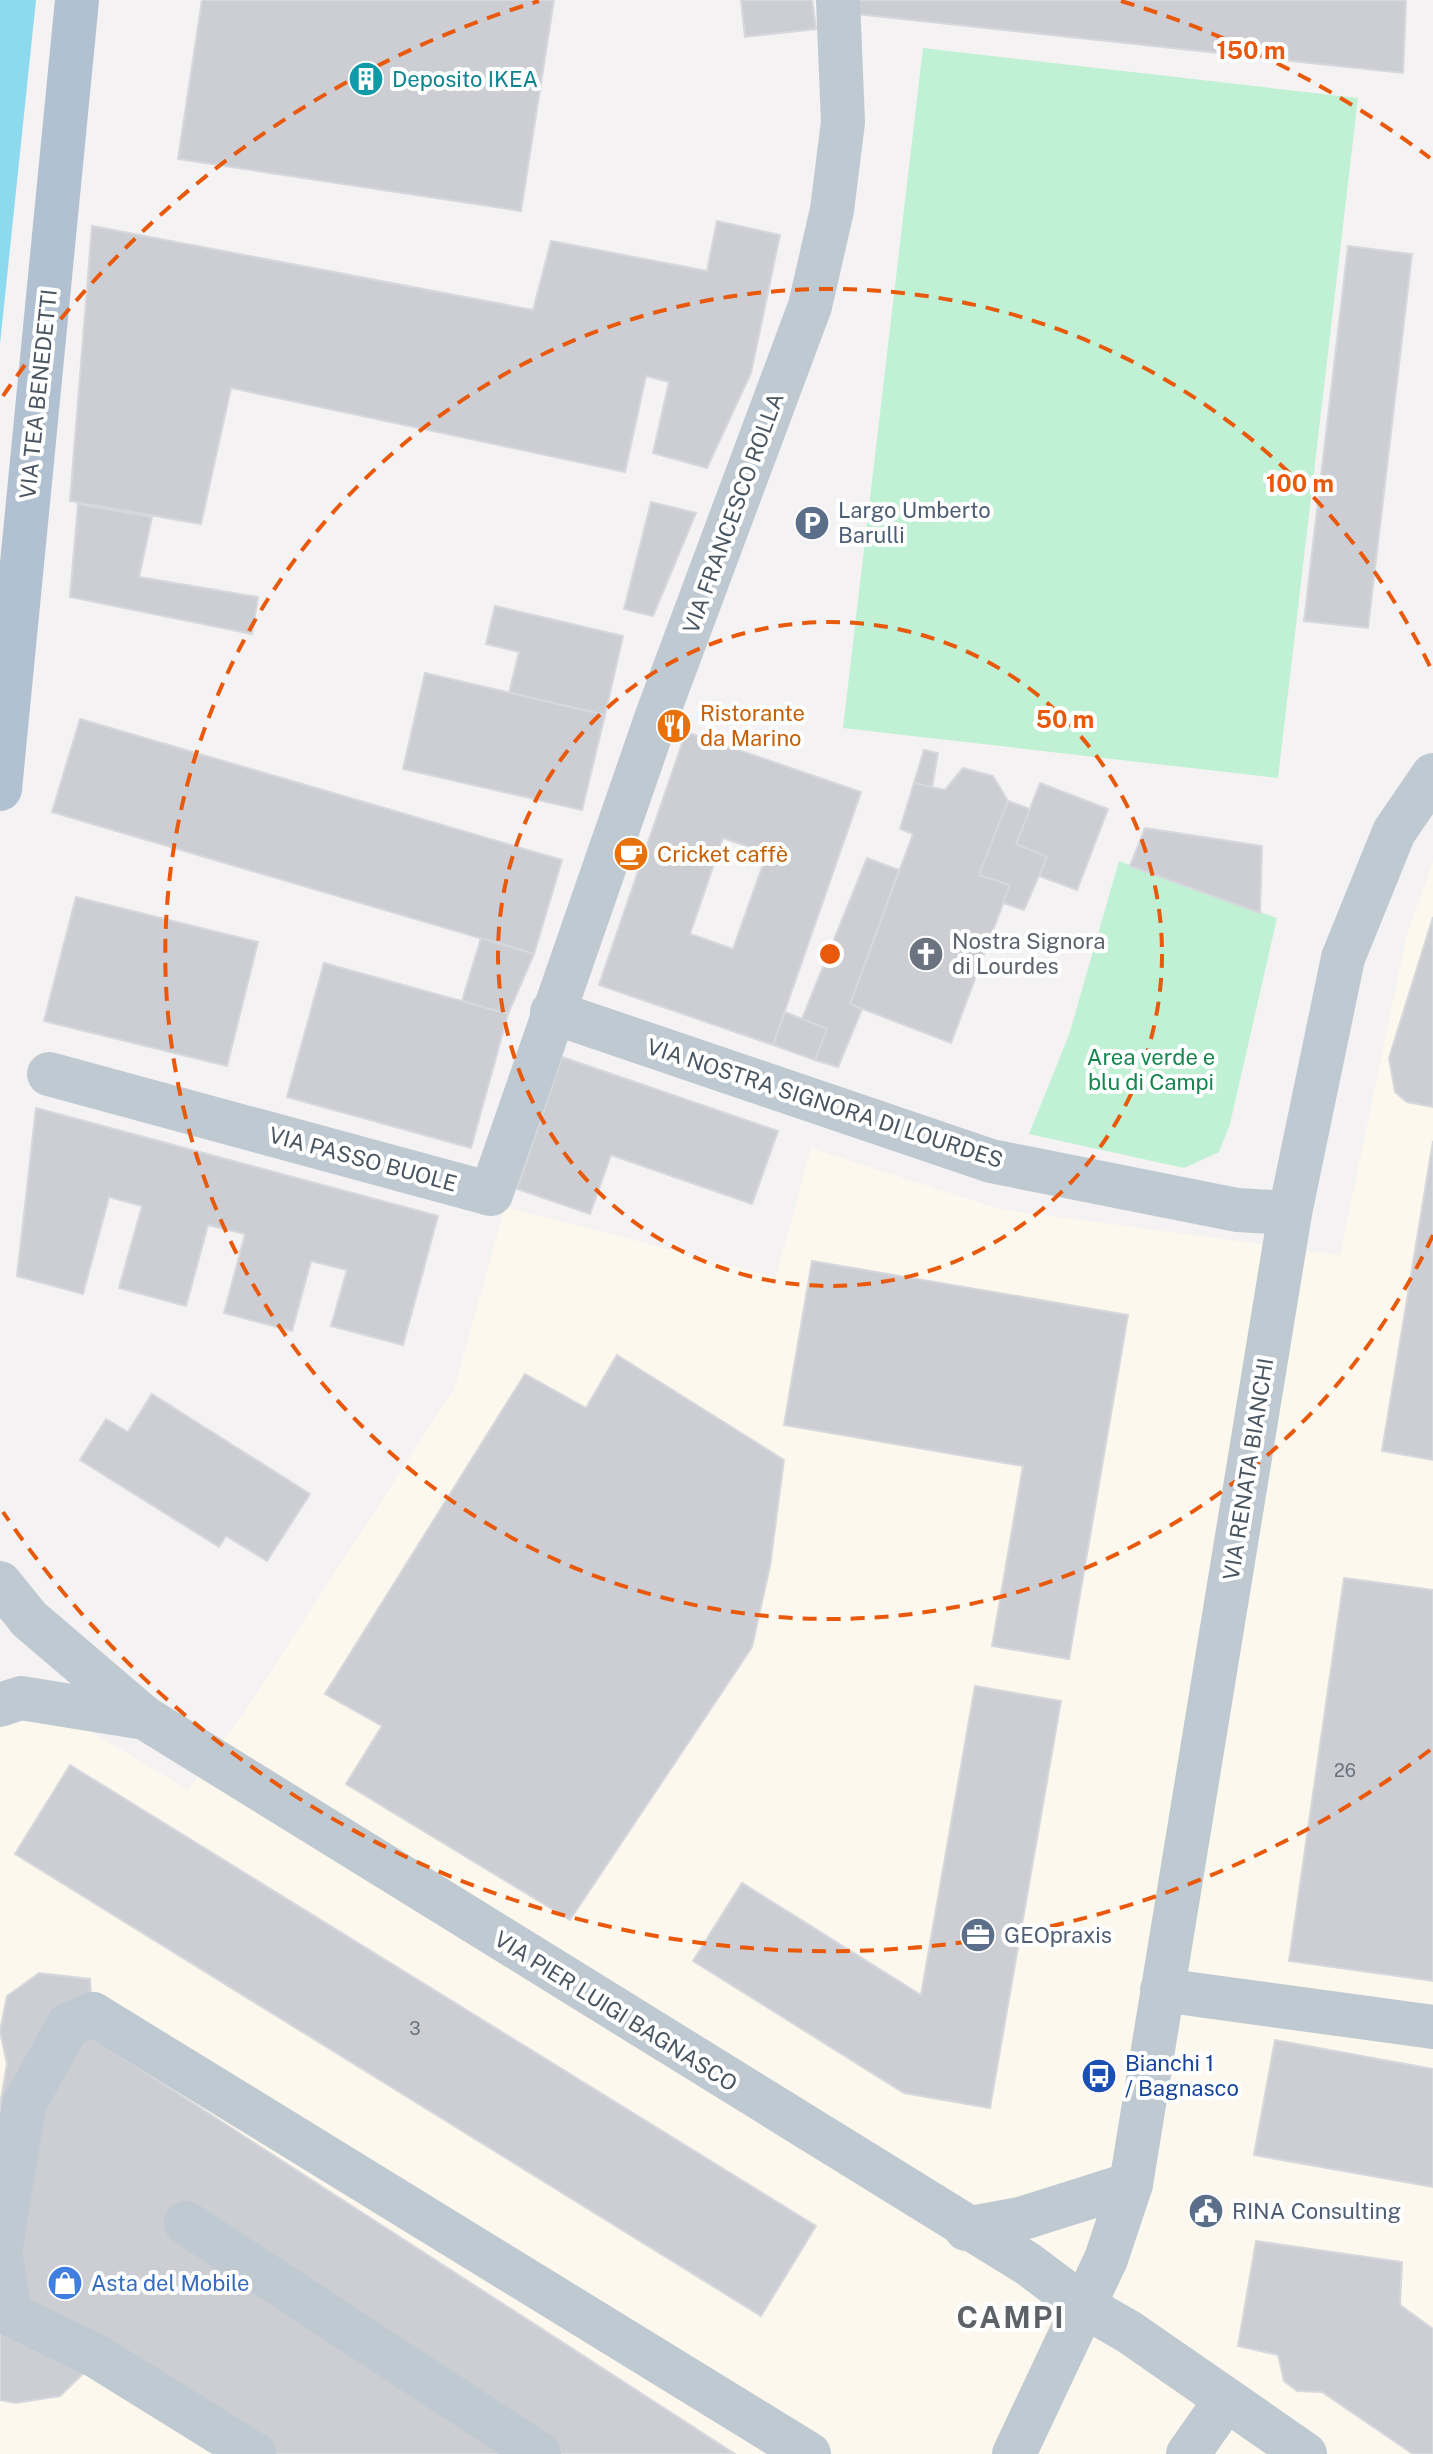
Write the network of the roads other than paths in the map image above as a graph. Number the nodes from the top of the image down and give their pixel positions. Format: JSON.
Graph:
{"nodes":[{"id":1,"x":77,"y":0,"type":"edge"},
{"id":2,"x":838,"y":0,"type":"edge"},
{"id":3,"x":1433,"y":775,"type":"edge"},
{"id":4,"x":0,"y":789,"type":"edge"},
{"id":5,"x":552,"y":1012,"type":"junction"},
{"id":6,"x":49,"y":1074,"type":"dead end"},
{"id":7,"x":1290,"y":1213,"type":"junction"},
{"id":8,"x":0,"y":1583,"type":"edge"},
{"id":9,"x":0,"y":1705,"type":"edge"},
{"id":10,"x":145,"y":1718,"type":"junction"},
{"id":11,"x":1162,"y":1990,"type":"junction"},
{"id":12,"x":1433,"y":2027,"type":"edge"},
{"id":13,"x":1131,"y":2184,"type":"junction"},
{"id":14,"x":186,"y":2223,"type":"dead end"},
{"id":15,"x":966,"y":2229,"type":"junction"},
{"id":16,"x":0,"y":2252,"type":"edge"},
{"id":17,"x":1084,"y":2306,"type":"junction"},
{"id":18,"x":1226,"y":2400,"type":"junction"},
{"id":19,"x":254,"y":2454,"type":"edge"},
{"id":20,"x":539,"y":2454,"type":"edge"},
{"id":21,"x":809,"y":2454,"type":"edge"},
{"id":22,"x":1014,"y":2454,"type":"edge"},
{"id":23,"x":1188,"y":2454,"type":"edge"},
{"id":24,"x":1305,"y":2454,"type":"edge"}],
"edges":[{"from":1,"to":4,"type":"main road","name":"VIA TEA BENEDETTI"},
{"from":2,"to":5,"type":"street","name":"VIA FRANCESCO ROLLA"},
{"from":3,"to":7,"type":"street","name":"VIA RENATA BIANCHI"},
{"from":5,"to":6,"type":"street","name":"VIA PASSO BUOLE"},
{"from":5,"to":7,"type":"street","name":"VIA NOSTRA SIGNORA DI LOURDES"},
{"from":7,"to":11,"type":"street","name":"VIA RENATA BIANCHI"},
{"from":8,"to":10,"type":"street","name":"VIA PIER LUIGI BAGNASCO"},
{"from":9,"to":10,"type":"street","name":"VIA PIER LUIGI BAGNASCO"},
{"from":10,"to":15,"type":"street","name":"VIA PIER LUIGI BAGNASCO"},
{"from":11,"to":12,"type":"street"},
{"from":11,"to":13,"type":"street","name":"VIA RENATA BIANCHI"},
{"from":13,"to":15,"type":"street"},
{"from":13,"to":17,"type":"street","name":"VIA RENATA BIANCHI"},
{"from":14,"to":20,"type":"street"},
{"from":15,"to":17,"type":"street","name":"VIA PIER LUIGI BAGNASCO"},
{"from":16,"to":19,"type":"street"},
{"from":16,"to":21,"type":"street"},
{"from":17,"to":18,"type":"street","name":"VIA PIER LUIGI BAGNASCO"},
{"from":17,"to":22,"type":"street","name":"VIA RENATA BIANCHI"},
{"from":18,"to":23,"type":"street"},
{"from":18,"to":24,"type":"street","name":"VIA PIER LUIGI BAGNASCO"}]}
